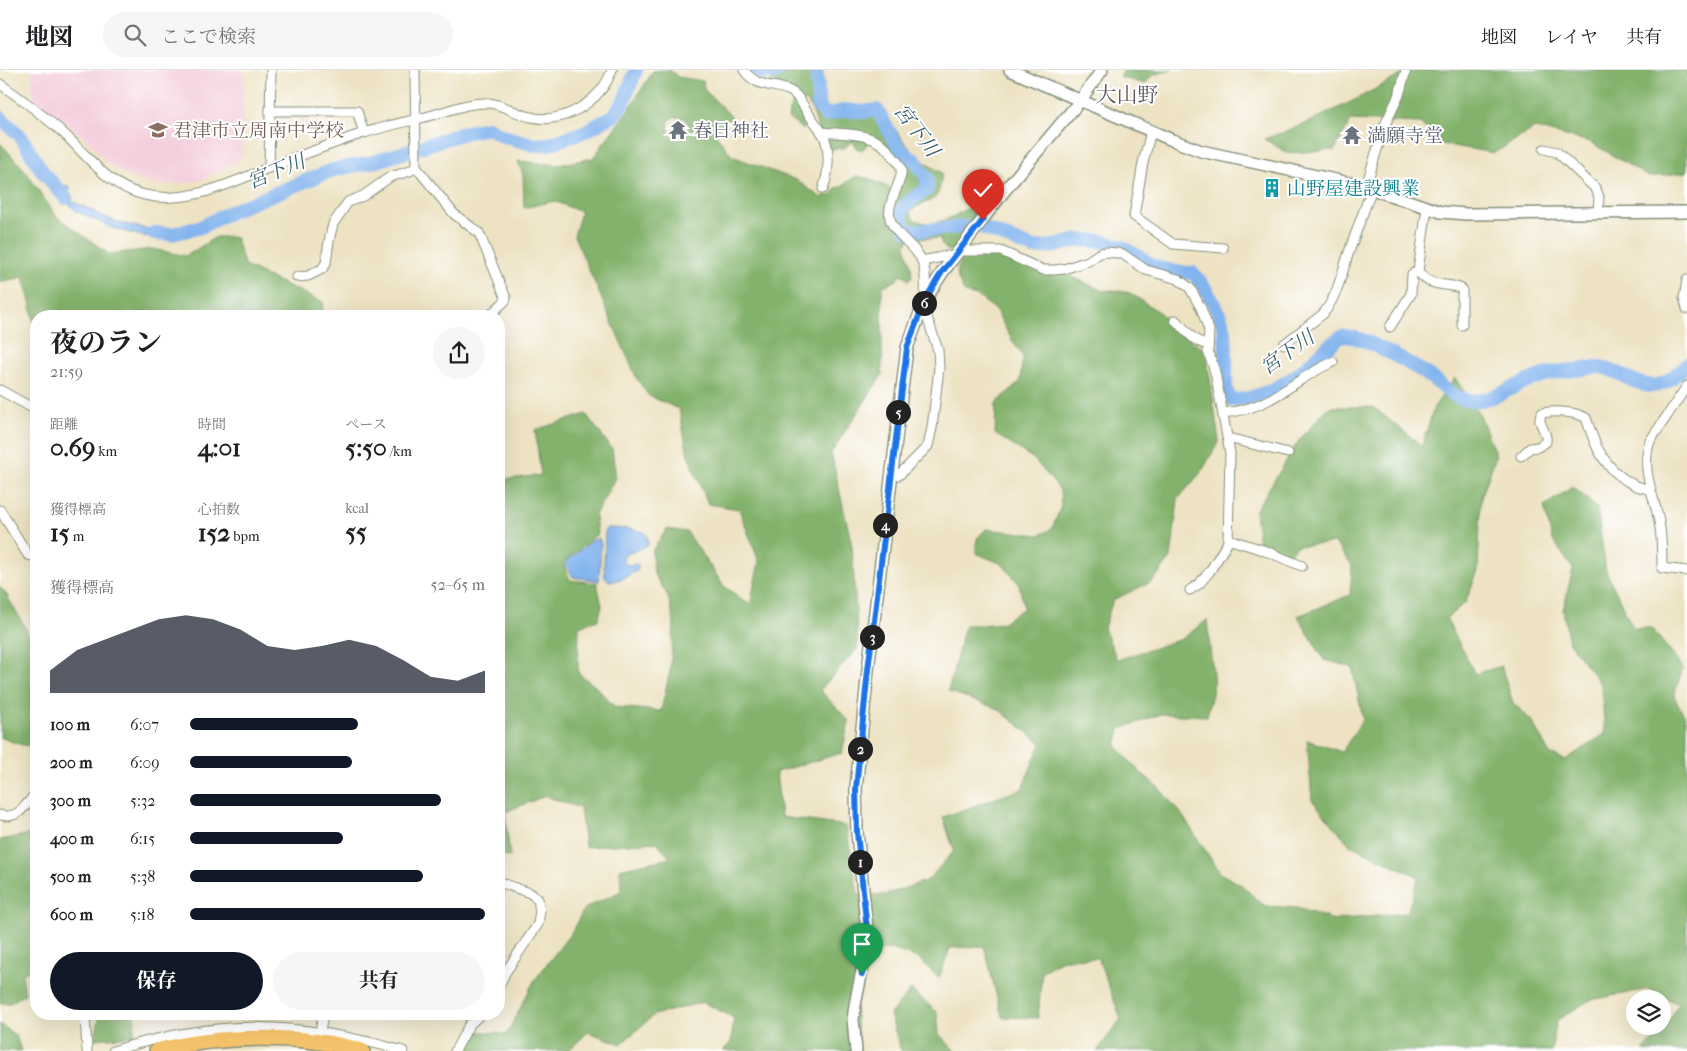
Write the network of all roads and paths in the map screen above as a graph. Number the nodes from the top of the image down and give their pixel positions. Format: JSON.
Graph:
{"nodes":[{"id":1,"x":271,"y":70,"type":"edge"},
{"id":2,"x":415,"y":70,"type":"edge"},
{"id":3,"x":612,"y":70,"type":"edge"},
{"id":4,"x":744,"y":70,"type":"edge"},
{"id":5,"x":1010,"y":70,"type":"edge"},
{"id":6,"x":1102,"y":70,"type":"edge"},
{"id":7,"x":1406,"y":70,"type":"edge"},
{"id":8,"x":0,"y":84,"type":"edge"},
{"id":9,"x":1080,"y":101,"type":"junction"},
{"id":10,"x":270,"y":111,"type":"junction"},
{"id":11,"x":415,"y":119,"type":"junction"},
{"id":12,"x":1151,"y":131,"type":"junction"},
{"id":13,"x":821,"y":132,"type":"junction"},
{"id":14,"x":364,"y":133,"type":"junction"},
{"id":15,"x":1544,"y":149,"type":"dead end"},
{"id":16,"x":416,"y":164,"type":"junction"},
{"id":17,"x":270,"y":167,"type":"junction"},
{"id":18,"x":1369,"y":187,"type":"junction"},
{"id":19,"x":823,"y":189,"type":"dead end"},
{"id":20,"x":1427,"y":208,"type":"junction"},
{"id":21,"x":1687,"y":212,"type":"edge"},
{"id":22,"x":1598,"y":213,"type":"junction"},
{"id":23,"x":1223,"y":248,"type":"dead end"},
{"id":24,"x":956,"y":254,"type":"junction"},
{"id":25,"x":922,"y":261,"type":"junction"},
{"id":26,"x":1418,"y":272,"type":"junction"},
{"id":27,"x":297,"y":277,"type":"dead end"},
{"id":28,"x":1687,"y":280,"type":"edge"},
{"id":29,"x":923,"y":304,"type":"junction"},
{"id":30,"x":1687,"y":308,"type":"edge"},
{"id":31,"x":495,"y":310,"type":"edge"},
{"id":32,"x":1175,"y":320,"type":"dead end"},
{"id":33,"x":1462,"y":325,"type":"dead end"},
{"id":34,"x":1390,"y":327,"type":"dead end"},
{"id":35,"x":1208,"y":344,"type":"junction"},
{"id":36,"x":1284,"y":344,"type":"dead end"},
{"id":37,"x":1333,"y":362,"type":"dead end"},
{"id":38,"x":1687,"y":386,"type":"edge"},
{"id":39,"x":0,"y":390,"type":"edge"},
{"id":40,"x":30,"y":407,"type":"edge"},
{"id":41,"x":1223,"y":413,"type":"junction"},
{"id":42,"x":1228,"y":438,"type":"junction"},
{"id":43,"x":1288,"y":453,"type":"dead end"},
{"id":44,"x":1521,"y":456,"type":"dead end"},
{"id":45,"x":891,"y":477,"type":"junction"},
{"id":46,"x":1650,"y":488,"type":"junction"},
{"id":47,"x":0,"y":510,"type":"edge"},
{"id":48,"x":1228,"y":539,"type":"junction"},
{"id":49,"x":30,"y":556,"type":"edge"},
{"id":50,"x":1302,"y":566,"type":"dead end"},
{"id":51,"x":1687,"y":571,"type":"edge"},
{"id":52,"x":1190,"y":590,"type":"dead end"},
{"id":53,"x":30,"y":799,"type":"edge"},
{"id":54,"x":0,"y":815,"type":"edge"},
{"id":55,"x":505,"y":884,"type":"edge"},
{"id":56,"x":505,"y":976,"type":"edge"},
{"id":57,"x":85,"y":1020,"type":"edge"},
{"id":58,"x":322,"y":1020,"type":"edge"},
{"id":59,"x":475,"y":1020,"type":"edge"},
{"id":60,"x":320,"y":1032,"type":"junction"},
{"id":61,"x":87,"y":1051,"type":"edge"},
{"id":62,"x":113,"y":1051,"type":"edge"},
{"id":63,"x":156,"y":1051,"type":"edge"},
{"id":64,"x":362,"y":1051,"type":"edge"},
{"id":65,"x":403,"y":1051,"type":"edge"},
{"id":66,"x":455,"y":1051,"type":"edge"},
{"id":67,"x":856,"y":1051,"type":"edge"}],
"edges":[{"from":1,"to":10,"type":"street"},
{"from":2,"to":11,"type":"street"},
{"from":3,"to":11,"type":"street"},
{"from":4,"to":13,"type":"street"},
{"from":5,"to":9,"type":"street"},
{"from":6,"to":9,"type":"street"},
{"from":7,"to":18,"type":"street"},
{"from":8,"to":17,"type":"street"},
{"from":9,"to":12,"type":"street"},
{"from":9,"to":24,"type":"street"},
{"from":10,"to":14,"type":"street"},
{"from":10,"to":17,"type":"street"},
{"from":11,"to":14,"type":"street"},
{"from":11,"to":16,"type":"street"},
{"from":12,"to":18,"type":"street"},
{"from":12,"to":23,"type":"street"},
{"from":13,"to":19,"type":"street"},
{"from":13,"to":25,"type":"street"},
{"from":14,"to":17,"type":"street"},
{"from":15,"to":22,"type":"street"},
{"from":16,"to":27,"type":"street"},
{"from":16,"to":31,"type":"street"},
{"from":18,"to":20,"type":"street"},
{"from":18,"to":36,"type":"street"},
{"from":20,"to":22,"type":"street"},
{"from":20,"to":26,"type":"street"},
{"from":21,"to":22,"type":"street"},
{"from":24,"to":25,"type":"street"},
{"from":24,"to":29,"type":"street"},
{"from":24,"to":35,"type":"street"},
{"from":25,"to":29,"type":"street"},
{"from":26,"to":33,"type":"street"},
{"from":26,"to":34,"type":"street"},
{"from":28,"to":30,"type":"street"},
{"from":29,"to":45,"type":"street"},
{"from":29,"to":45,"type":"street"},
{"from":32,"to":35,"type":"street"},
{"from":35,"to":41,"type":"street"},
{"from":37,"to":41,"type":"street"},
{"from":38,"to":46,"type":"street"},
{"from":39,"to":40,"type":"street"},
{"from":41,"to":42,"type":"street"},
{"from":42,"to":43,"type":"street"},
{"from":42,"to":48,"type":"street"},
{"from":44,"to":46,"type":"street"},
{"from":45,"to":67,"type":"street"},
{"from":46,"to":51,"type":"street"},
{"from":47,"to":49,"type":"street"},
{"from":48,"to":50,"type":"street"},
{"from":48,"to":52,"type":"street"},
{"from":53,"to":54,"type":"street"},
{"from":55,"to":56,"type":"street"},
{"from":57,"to":61,"type":"street"},
{"from":58,"to":60,"type":"street"},
{"from":59,"to":66,"type":"street"},
{"from":60,"to":62,"type":"street"},
{"from":60,"to":65,"type":"street"},
{"from":63,"to":64,"type":"highway"}]}
